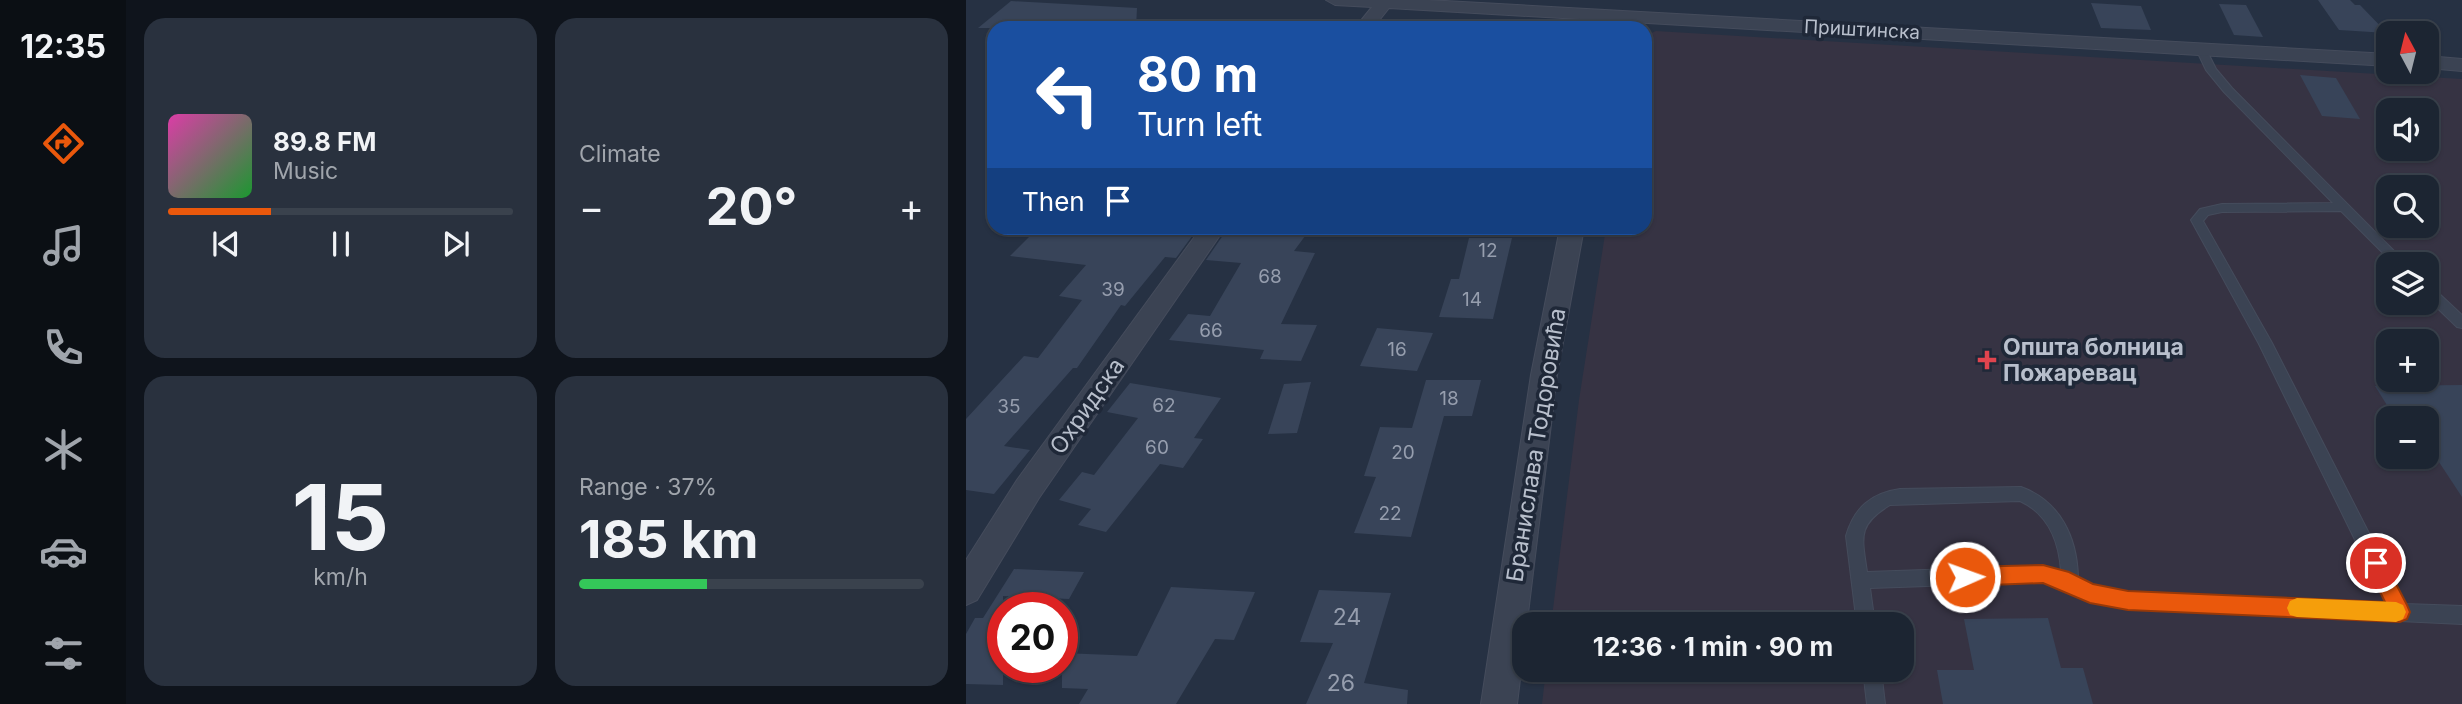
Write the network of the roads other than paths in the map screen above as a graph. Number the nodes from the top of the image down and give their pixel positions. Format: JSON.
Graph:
{"nodes":[{"id":1,"x":1335,"y":0,"type":"edge"},
{"id":2,"x":1386,"y":1,"type":"edge"},
{"id":3,"x":1370,"y":21,"type":"edge"},
{"id":4,"x":1614,"y":21,"type":"edge"},
{"id":5,"x":1652,"y":23,"type":"edge"},
{"id":6,"x":2201,"y":49,"type":"junction"},
{"id":7,"x":2376,"y":59,"type":"edge"},
{"id":8,"x":2440,"y":63,"type":"edge"},
{"id":9,"x":2462,"y":65,"type":"edge"},
{"id":10,"x":2342,"y":207,"type":"junction"},
{"id":11,"x":1208,"y":235,"type":"edge"},
{"id":12,"x":1571,"y":235,"type":"edge"},
{"id":13,"x":2389,"y":252,"type":"edge"},
{"id":14,"x":2439,"y":301,"type":"edge"},
{"id":15,"x":2462,"y":323,"type":"edge"},
{"id":16,"x":1860,"y":580,"type":"junction"},
{"id":17,"x":2069,"y":582,"type":"junction"},
{"id":18,"x":966,"y":589,"type":"edge"},
{"id":19,"x":1864,"y":612,"type":"edge"},
{"id":20,"x":2400,"y":612,"type":"junction"},
{"id":21,"x":2462,"y":615,"type":"edge"},
{"id":22,"x":1873,"y":682,"type":"edge"},
{"id":23,"x":1499,"y":704,"type":"edge"},
{"id":24,"x":1876,"y":704,"type":"edge"}],
"edges":[{"from":1,"to":2,"type":"street","name":"Приштинска"},
{"from":2,"to":3,"type":"street"},
{"from":2,"to":4,"type":"street","name":"Приштинска"},
{"from":5,"to":6,"type":"street","name":"Приштинска"},
{"from":6,"to":7,"type":"street","name":"Приштинска"},
{"from":6,"to":10,"type":"lane"},
{"from":8,"to":9,"type":"street"},
{"from":10,"to":13,"type":"lane"},
{"from":10,"to":20,"type":"lane"},
{"from":11,"to":18,"type":"street","name":"Охридска"},
{"from":12,"to":23,"type":"street","name":"Бранислава Тодоровића"},
{"from":14,"to":15,"type":"lane"},
{"from":16,"to":17,"type":"lane"},
{"from":16,"to":17,"type":"lane"},
{"from":16,"to":19,"type":"lane"},
{"from":17,"to":20,"type":"lane"},
{"from":20,"to":21,"type":"lane"},
{"from":22,"to":24,"type":"lane"}]}
